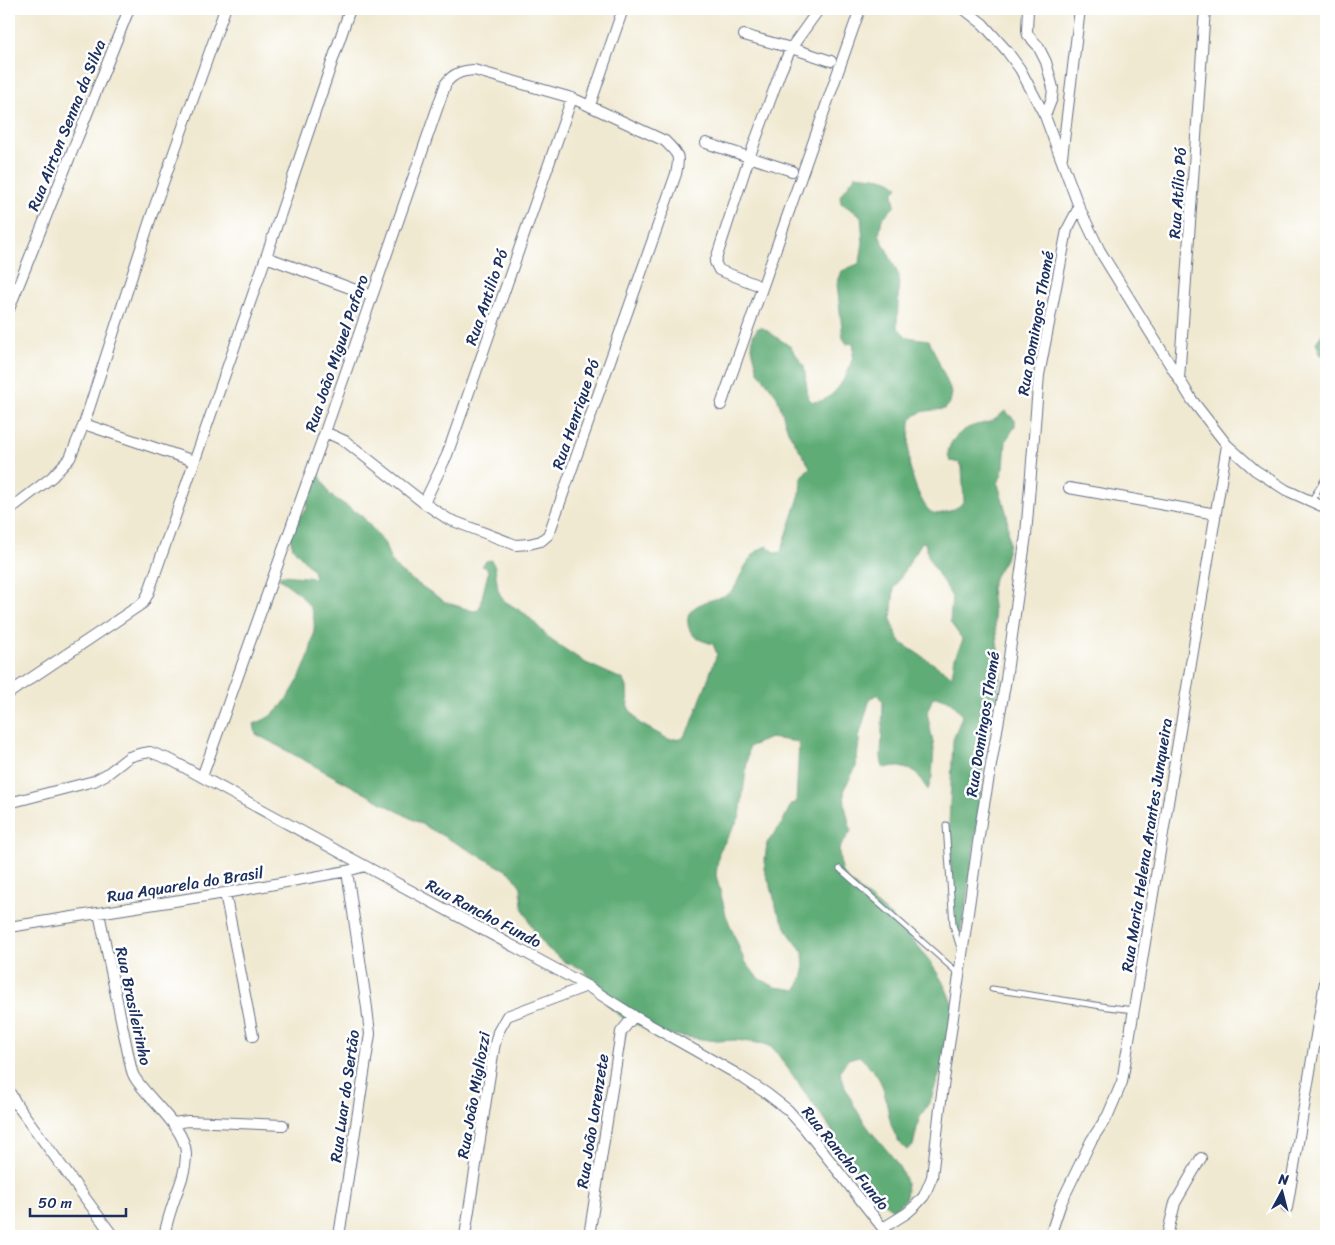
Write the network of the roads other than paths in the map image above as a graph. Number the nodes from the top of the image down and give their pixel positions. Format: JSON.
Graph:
{"nodes":[{"id":1,"x":129,"y":9,"type":"edge"},
{"id":2,"x":225,"y":9,"type":"edge"},
{"id":3,"x":350,"y":9,"type":"edge"},
{"id":4,"x":623,"y":9,"type":"edge"},
{"id":5,"x":819,"y":9,"type":"edge"},
{"id":6,"x":860,"y":9,"type":"edge"},
{"id":7,"x":964,"y":9,"type":"edge"},
{"id":8,"x":1028,"y":9,"type":"edge"},
{"id":9,"x":1080,"y":9,"type":"edge"},
{"id":10,"x":1205,"y":9,"type":"edge"},
{"id":11,"x":744,"y":35,"type":"dead end"},
{"id":12,"x":791,"y":48,"type":"junction"},
{"id":13,"x":831,"y":61,"type":"dead end"},
{"id":14,"x":572,"y":98,"type":"junction"},
{"id":15,"x":590,"y":105,"type":"junction"},
{"id":16,"x":1045,"y":116,"type":"junction"},
{"id":17,"x":706,"y":143,"type":"dead end"},
{"id":18,"x":749,"y":158,"type":"junction"},
{"id":19,"x":1062,"y":160,"type":"junction"},
{"id":20,"x":792,"y":171,"type":"dead end"},
{"id":21,"x":1079,"y":207,"type":"junction"},
{"id":22,"x":266,"y":257,"type":"junction"},
{"id":23,"x":755,"y":284,"type":"dead end"},
{"id":24,"x":372,"y":296,"type":"junction"},
{"id":25,"x":9,"y":309,"type":"edge"},
{"id":26,"x":1179,"y":379,"type":"junction"},
{"id":27,"x":720,"y":405,"type":"dead end"},
{"id":28,"x":84,"y":424,"type":"junction"},
{"id":29,"x":325,"y":432,"type":"junction"},
{"id":30,"x":1227,"y":445,"type":"junction"},
{"id":31,"x":194,"y":461,"type":"junction"},
{"id":32,"x":1326,"y":477,"type":"edge"},
{"id":33,"x":1069,"y":488,"type":"dead end"},
{"id":34,"x":1310,"y":502,"type":"junction"},
{"id":35,"x":424,"y":503,"type":"junction"},
{"id":36,"x":1326,"y":508,"type":"edge"},
{"id":37,"x":9,"y":510,"type":"edge"},
{"id":38,"x":1216,"y":514,"type":"junction"},
{"id":39,"x":9,"y":693,"type":"edge"},
{"id":40,"x":202,"y":776,"type":"junction"},
{"id":41,"x":9,"y":803,"type":"edge"},
{"id":42,"x":946,"y":825,"type":"dead end"},
{"id":43,"x":365,"y":866,"type":"junction"},
{"id":44,"x":840,"y":869,"type":"dead end"},
{"id":45,"x":346,"y":871,"type":"junction"},
{"id":46,"x":225,"y":893,"type":"junction"},
{"id":47,"x":99,"y":913,"type":"junction"},
{"id":48,"x":9,"y":927,"type":"edge"},
{"id":49,"x":962,"y":955,"type":"junction"},
{"id":50,"x":959,"y":975,"type":"junction"},
{"id":51,"x":1326,"y":976,"type":"edge"},
{"id":52,"x":587,"y":986,"type":"junction"},
{"id":53,"x":992,"y":989,"type":"dead end"},
{"id":54,"x":1134,"y":1010,"type":"junction"},
{"id":55,"x":634,"y":1016,"type":"junction"},
{"id":56,"x":253,"y":1036,"type":"dead end"},
{"id":57,"x":9,"y":1091,"type":"edge"},
{"id":58,"x":173,"y":1123,"type":"junction"},
{"id":59,"x":283,"y":1124,"type":"dead end"},
{"id":60,"x":1201,"y":1158,"type":"dead end"},
{"id":61,"x":1287,"y":1208,"type":"dead end"},
{"id":62,"x":886,"y":1232,"type":"edge"},
{"id":63,"x":113,"y":1236,"type":"edge"},
{"id":64,"x":164,"y":1236,"type":"edge"},
{"id":65,"x":338,"y":1236,"type":"edge"},
{"id":66,"x":465,"y":1236,"type":"edge"},
{"id":67,"x":589,"y":1236,"type":"edge"},
{"id":68,"x":1050,"y":1236,"type":"edge"},
{"id":69,"x":1167,"y":1236,"type":"edge"}],
"edges":[{"from":1,"to":25,"type":"street","name":"Rua Airton Senna da Silva"},
{"from":2,"to":28,"type":"street"},
{"from":3,"to":22,"type":"street"},
{"from":4,"to":15,"type":"street"},
{"from":5,"to":12,"type":"street"},
{"from":6,"to":27,"type":"street"},
{"from":7,"to":16,"type":"street"},
{"from":8,"to":16,"type":"street"},
{"from":9,"to":19,"type":"street"},
{"from":10,"to":26,"type":"street","name":"Rua Atílio Pó"},
{"from":11,"to":12,"type":"street"},
{"from":12,"to":13,"type":"street"},
{"from":12,"to":18,"type":"street"},
{"from":14,"to":15,"type":"street","name":"Rua João Miguel Pafaro"},
{"from":14,"to":24,"type":"street","name":"Rua João Miguel Pafaro"},
{"from":14,"to":35,"type":"street","name":"Rua Antilio Pó"},
{"from":15,"to":35,"type":"street","name":"Rua Henrique Pó"},
{"from":16,"to":19,"type":"street"},
{"from":17,"to":18,"type":"street"},
{"from":18,"to":20,"type":"street"},
{"from":18,"to":23,"type":"street"},
{"from":19,"to":21,"type":"street"},
{"from":21,"to":26,"type":"street"},
{"from":21,"to":49,"type":"street","name":"Rua Domingos Thomé"},
{"from":22,"to":24,"type":"street"},
{"from":22,"to":31,"type":"street"},
{"from":24,"to":29,"type":"street","name":"Rua João Miguel Pafaro"},
{"from":26,"to":30,"type":"street"},
{"from":28,"to":31,"type":"street"},
{"from":28,"to":37,"type":"street"},
{"from":29,"to":35,"type":"street","name":"Rua Henrique Pó"},
{"from":29,"to":40,"type":"street","name":"Rua João Miguel Pafaro"},
{"from":30,"to":34,"type":"street"},
{"from":30,"to":38,"type":"street","name":"Rua Maria Helena Arantes Junqueira"},
{"from":31,"to":39,"type":"street"},
{"from":32,"to":34,"type":"lane"},
{"from":33,"to":38,"type":"street"},
{"from":34,"to":36,"type":"street"},
{"from":38,"to":54,"type":"street","name":"Rua Maria Helena Arantes Junqueira"},
{"from":40,"to":41,"type":"street","name":"Rua Rancho Fundo"},
{"from":40,"to":43,"type":"street","name":"Rua Rancho Fundo"},
{"from":42,"to":49,"type":"lane"},
{"from":43,"to":45,"type":"street","name":"Rua Aquarela do Brasil"},
{"from":43,"to":52,"type":"street","name":"Rua Rancho Fundo"},
{"from":44,"to":50,"type":"lane"},
{"from":45,"to":46,"type":"street","name":"Rua Aquarela do Brasil"},
{"from":45,"to":65,"type":"street","name":"Rua Luar do Sertão"},
{"from":46,"to":47,"type":"street","name":"Rua Aquarela do Brasil"},
{"from":46,"to":56,"type":"street"},
{"from":47,"to":48,"type":"street","name":"Rua Aquarela do Brasil"},
{"from":47,"to":58,"type":"street","name":"Rua Brasileirinho"},
{"from":49,"to":50,"type":"street","name":"Rua Domingos Thomé"},
{"from":50,"to":62,"type":"street","name":"Rua Domingos Thomé"},
{"from":51,"to":61,"type":"street"},
{"from":52,"to":55,"type":"street","name":"Rua Rancho Fundo"},
{"from":52,"to":66,"type":"street","name":"Rua João Migliozzi"},
{"from":53,"to":54,"type":"lane"},
{"from":54,"to":68,"type":"street","name":"Rua Maria Helena Arantes Junqueira"},
{"from":55,"to":62,"type":"street","name":"Rua Rancho Fundo"},
{"from":55,"to":67,"type":"street","name":"Rua João Lorenzete"},
{"from":57,"to":63,"type":"street"},
{"from":58,"to":59,"type":"street"},
{"from":58,"to":64,"type":"street","name":"Rua Brasileirinho"},
{"from":60,"to":69,"type":"street"}]}
